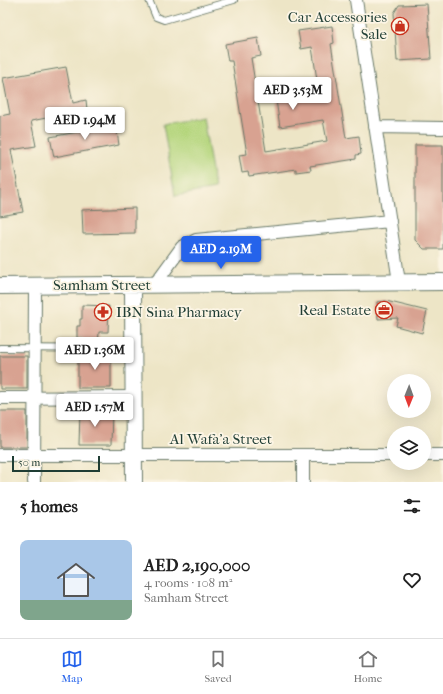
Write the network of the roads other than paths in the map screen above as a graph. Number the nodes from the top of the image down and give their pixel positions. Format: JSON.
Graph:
{"nodes":[{"id":1,"x":148,"y":0,"type":"edge"},
{"id":2,"x":234,"y":0,"type":"edge"},
{"id":3,"x":356,"y":0,"type":"edge"},
{"id":4,"x":375,"y":127,"type":"junction"},
{"id":5,"x":443,"y":128,"type":"edge"},
{"id":6,"x":390,"y":221,"type":"junction"},
{"id":7,"x":399,"y":282,"type":"junction"},
{"id":8,"x":443,"y":282,"type":"edge"},
{"id":9,"x":155,"y":284,"type":"junction"},
{"id":10,"x":133,"y":285,"type":"junction"},
{"id":11,"x":0,"y":286,"type":"edge"},
{"id":12,"x":36,"y":286,"type":"junction"},
{"id":13,"x":0,"y":348,"type":"edge"},
{"id":14,"x":35,"y":348,"type":"junction"},
{"id":15,"x":133,"y":349,"type":"junction"},
{"id":16,"x":134,"y":397,"type":"junction"},
{"id":17,"x":0,"y":398,"type":"edge"},
{"id":18,"x":35,"y":398,"type":"junction"},
{"id":19,"x":0,"y":455,"type":"edge"},
{"id":20,"x":35,"y":455,"type":"junction"},
{"id":21,"x":133,"y":455,"type":"junction"},
{"id":22,"x":303,"y":455,"type":"junction"},
{"id":23,"x":387,"y":455,"type":"edge"},
{"id":24,"x":431,"y":455,"type":"edge"},
{"id":25,"x":443,"y":455,"type":"edge"},
{"id":26,"x":34,"y":482,"type":"edge"},
{"id":27,"x":134,"y":482,"type":"edge"},
{"id":28,"x":303,"y":482,"type":"edge"}],
"edges":[{"from":1,"to":2,"type":"lane"},
{"from":3,"to":4,"type":"street"},
{"from":4,"to":5,"type":"street"},
{"from":4,"to":6,"type":"street"},
{"from":6,"to":7,"type":"street"},
{"from":6,"to":9,"type":"street"},
{"from":7,"to":8,"type":"street","name":"Samham Street"},
{"from":7,"to":9,"type":"street","name":"Samham Street"},
{"from":9,"to":10,"type":"street","name":"Samham Street"},
{"from":10,"to":12,"type":"street","name":"Samham Street"},
{"from":10,"to":15,"type":"street"},
{"from":11,"to":12,"type":"street","name":"Samham Street"},
{"from":12,"to":14,"type":"street"},
{"from":13,"to":14,"type":"lane"},
{"from":14,"to":15,"type":"lane"},
{"from":14,"to":18,"type":"street"},
{"from":15,"to":16,"type":"street"},
{"from":16,"to":18,"type":"street"},
{"from":16,"to":21,"type":"street"},
{"from":17,"to":18,"type":"street"},
{"from":18,"to":20,"type":"street"},
{"from":19,"to":20,"type":"street","name":"Al Wafa'a Street"},
{"from":20,"to":21,"type":"street","name":"Al Wafa'a Street"},
{"from":20,"to":26,"type":"street"},
{"from":21,"to":22,"type":"street","name":"Al Wafa'a Street"},
{"from":21,"to":27,"type":"street"},
{"from":22,"to":23,"type":"street","name":"Al Wafa'a Street"},
{"from":22,"to":28,"type":"street"},
{"from":24,"to":25,"type":"street"}]}
